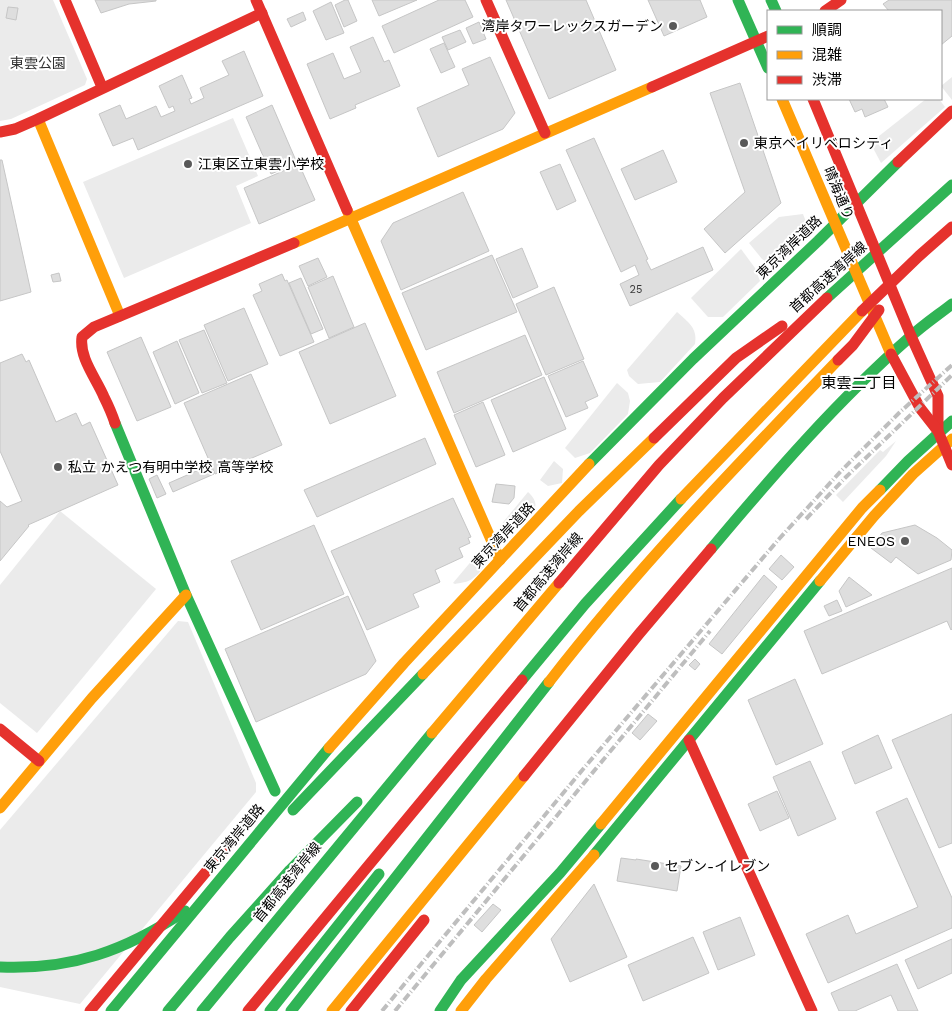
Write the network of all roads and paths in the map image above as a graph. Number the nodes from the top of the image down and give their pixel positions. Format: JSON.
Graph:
{"nodes":[{"id":1,"x":64,"y":0,"type":"edge"},
{"id":2,"x":256,"y":0,"type":"edge"},
{"id":3,"x":486,"y":0,"type":"edge"},
{"id":4,"x":738,"y":0,"type":"edge"},
{"id":5,"x":841,"y":0,"type":"edge"},
{"id":6,"x":826,"y":10,"type":"edge"},
{"id":7,"x":262,"y":13,"type":"junction"},
{"id":8,"x":767,"y":36,"type":"edge"},
{"id":9,"x":757,"y":41,"type":"junction"},
{"id":10,"x":767,"y":66,"type":"edge"},
{"id":11,"x":102,"y":87,"type":"junction"},
{"id":12,"x":782,"y":100,"type":"edge"},
{"id":13,"x":813,"y":100,"type":"edge"},
{"id":14,"x":952,"y":111,"type":"edge"},
{"id":15,"x":38,"y":119,"type":"junction"},
{"id":16,"x":0,"y":132,"type":"edge"},
{"id":17,"x":545,"y":133,"type":"junction"},
{"id":18,"x":952,"y":185,"type":"edge"},
{"id":19,"x":856,"y":202,"type":"junction"},
{"id":20,"x":352,"y":218,"type":"junction"},
{"id":21,"x":836,"y":222,"type":"junction"},
{"id":22,"x":952,"y":227,"type":"edge"},
{"id":23,"x":920,"y":256,"type":"junction"},
{"id":24,"x":834,"y":289,"type":"junction"},
{"id":25,"x":952,"y":304,"type":"edge"},
{"id":26,"x":120,"y":316,"type":"junction"},
{"id":27,"x":911,"y":336,"type":"junction"},
{"id":28,"x":891,"y":354,"type":"junction"},
{"id":29,"x":952,"y":421,"type":"edge"},
{"id":30,"x":938,"y":432,"type":"junction"},
{"id":31,"x":948,"y":443,"type":"edge"},
{"id":32,"x":952,"y":465,"type":"edge"},
{"id":33,"x":500,"y":560,"type":"junction"},
{"id":34,"x":561,"y":580,"type":"junction"},
{"id":35,"x":186,"y":595,"type":"junction"},
{"id":36,"x":585,"y":604,"type":"junction"},
{"id":37,"x":404,"y":663,"type":"junction"},
{"id":38,"x":0,"y":729,"type":"edge"},
{"id":39,"x":689,"y":740,"type":"junction"},
{"id":40,"x":39,"y":761,"type":"junction"},
{"id":41,"x":387,"y":769,"type":"dead end"},
{"id":42,"x":293,"y":773,"type":"dead end"},
{"id":43,"x":515,"y":786,"type":"junction"},
{"id":44,"x":368,"y":790,"type":"dead end"},
{"id":45,"x":275,"y":792,"type":"dead end"},
{"id":46,"x":0,"y":808,"type":"edge"},
{"id":47,"x":429,"y":811,"type":"dead end"},
{"id":48,"x":245,"y":826,"type":"dead end"},
{"id":49,"x":490,"y":836,"type":"dead end"},
{"id":50,"x":386,"y":866,"type":"dead end"},
{"id":51,"x":430,"y":914,"type":"dead end"},
{"id":52,"x":0,"y":967,"type":"edge"},
{"id":53,"x":90,"y":1011,"type":"edge"},
{"id":54,"x":111,"y":1011,"type":"edge"},
{"id":55,"x":168,"y":1011,"type":"edge"},
{"id":56,"x":202,"y":1011,"type":"edge"},
{"id":57,"x":248,"y":1011,"type":"edge"},
{"id":58,"x":270,"y":1011,"type":"edge"},
{"id":59,"x":291,"y":1011,"type":"edge"},
{"id":60,"x":332,"y":1011,"type":"edge"},
{"id":61,"x":351,"y":1011,"type":"edge"},
{"id":62,"x":440,"y":1011,"type":"edge"},
{"id":63,"x":461,"y":1011,"type":"edge"},
{"id":64,"x":812,"y":1011,"type":"edge"}],
"edges":[{"from":1,"to":11,"type":"main road"},
{"from":2,"to":7,"type":"main road"},
{"from":3,"to":17,"type":"main road"},
{"from":4,"to":9,"type":"main road"},
{"from":5,"to":6,"type":"main road"},
{"from":7,"to":11,"type":"main road"},
{"from":7,"to":20,"type":"main road"},
{"from":8,"to":9,"type":"main road"},
{"from":9,"to":10,"type":"main road"},
{"from":9,"to":17,"type":"main road"},
{"from":11,"to":15,"type":"main road"},
{"from":12,"to":21,"type":"main road","name":"晴海通り"},
{"from":13,"to":19,"type":"main road","name":"晴海通り"},
{"from":14,"to":19,"type":"main road","name":"東京湾岸道路"},
{"from":15,"to":16,"type":"main road"},
{"from":15,"to":26,"type":"main road"},
{"from":17,"to":20,"type":"main road"},
{"from":18,"to":24,"type":"main road","name":"首都高速湾岸線"},
{"from":19,"to":21,"type":"main road","name":"東京湾岸道路"},
{"from":19,"to":27,"type":"main road","name":"晴海通り"},
{"from":20,"to":26,"type":"main road"},
{"from":20,"to":33,"type":"main road"},
{"from":21,"to":28,"type":"main road","name":"晴海通り"},
{"from":21,"to":33,"type":"main road","name":"東京湾岸道路"},
{"from":22,"to":23,"type":"main road"},
{"from":23,"to":36,"type":"main road"},
{"from":23,"to":59,"type":"main road"},
{"from":24,"to":34,"type":"main road","name":"首都高速湾岸線"},
{"from":24,"to":52,"type":"main road"},
{"from":25,"to":27,"type":"main road"},
{"from":26,"to":35,"type":"main road"},
{"from":27,"to":28,"type":"main road"},
{"from":27,"to":30,"type":"main road","name":"晴海通り"},
{"from":28,"to":30,"type":"main road","name":"晴海通り"},
{"from":28,"to":43,"type":"main road"},
{"from":29,"to":30,"type":"main road"},
{"from":30,"to":31,"type":"main road"},
{"from":30,"to":62,"type":"main road"},
{"from":31,"to":32,"type":"main road"},
{"from":31,"to":39,"type":"main road"},
{"from":33,"to":37,"type":"main road","name":"東京湾岸道路"},
{"from":34,"to":41,"type":"main road"},
{"from":34,"to":56,"type":"main road","name":"首都高速湾岸線"},
{"from":35,"to":40,"type":"main road"},
{"from":35,"to":45,"type":"main road"},
{"from":36,"to":47,"type":"main road"},
{"from":36,"to":57,"type":"main road"},
{"from":37,"to":42,"type":"main road"},
{"from":37,"to":54,"type":"main road","name":"東京湾岸道路"},
{"from":38,"to":40,"type":"main road"},
{"from":39,"to":63,"type":"main road"},
{"from":39,"to":64,"type":"main road"},
{"from":40,"to":46,"type":"main road"},
{"from":43,"to":49,"type":"main road"},
{"from":43,"to":60,"type":"main road"},
{"from":44,"to":55,"type":"main road"},
{"from":48,"to":53,"type":"main road"},
{"from":50,"to":58,"type":"main road"},
{"from":51,"to":61,"type":"main road"}]}
